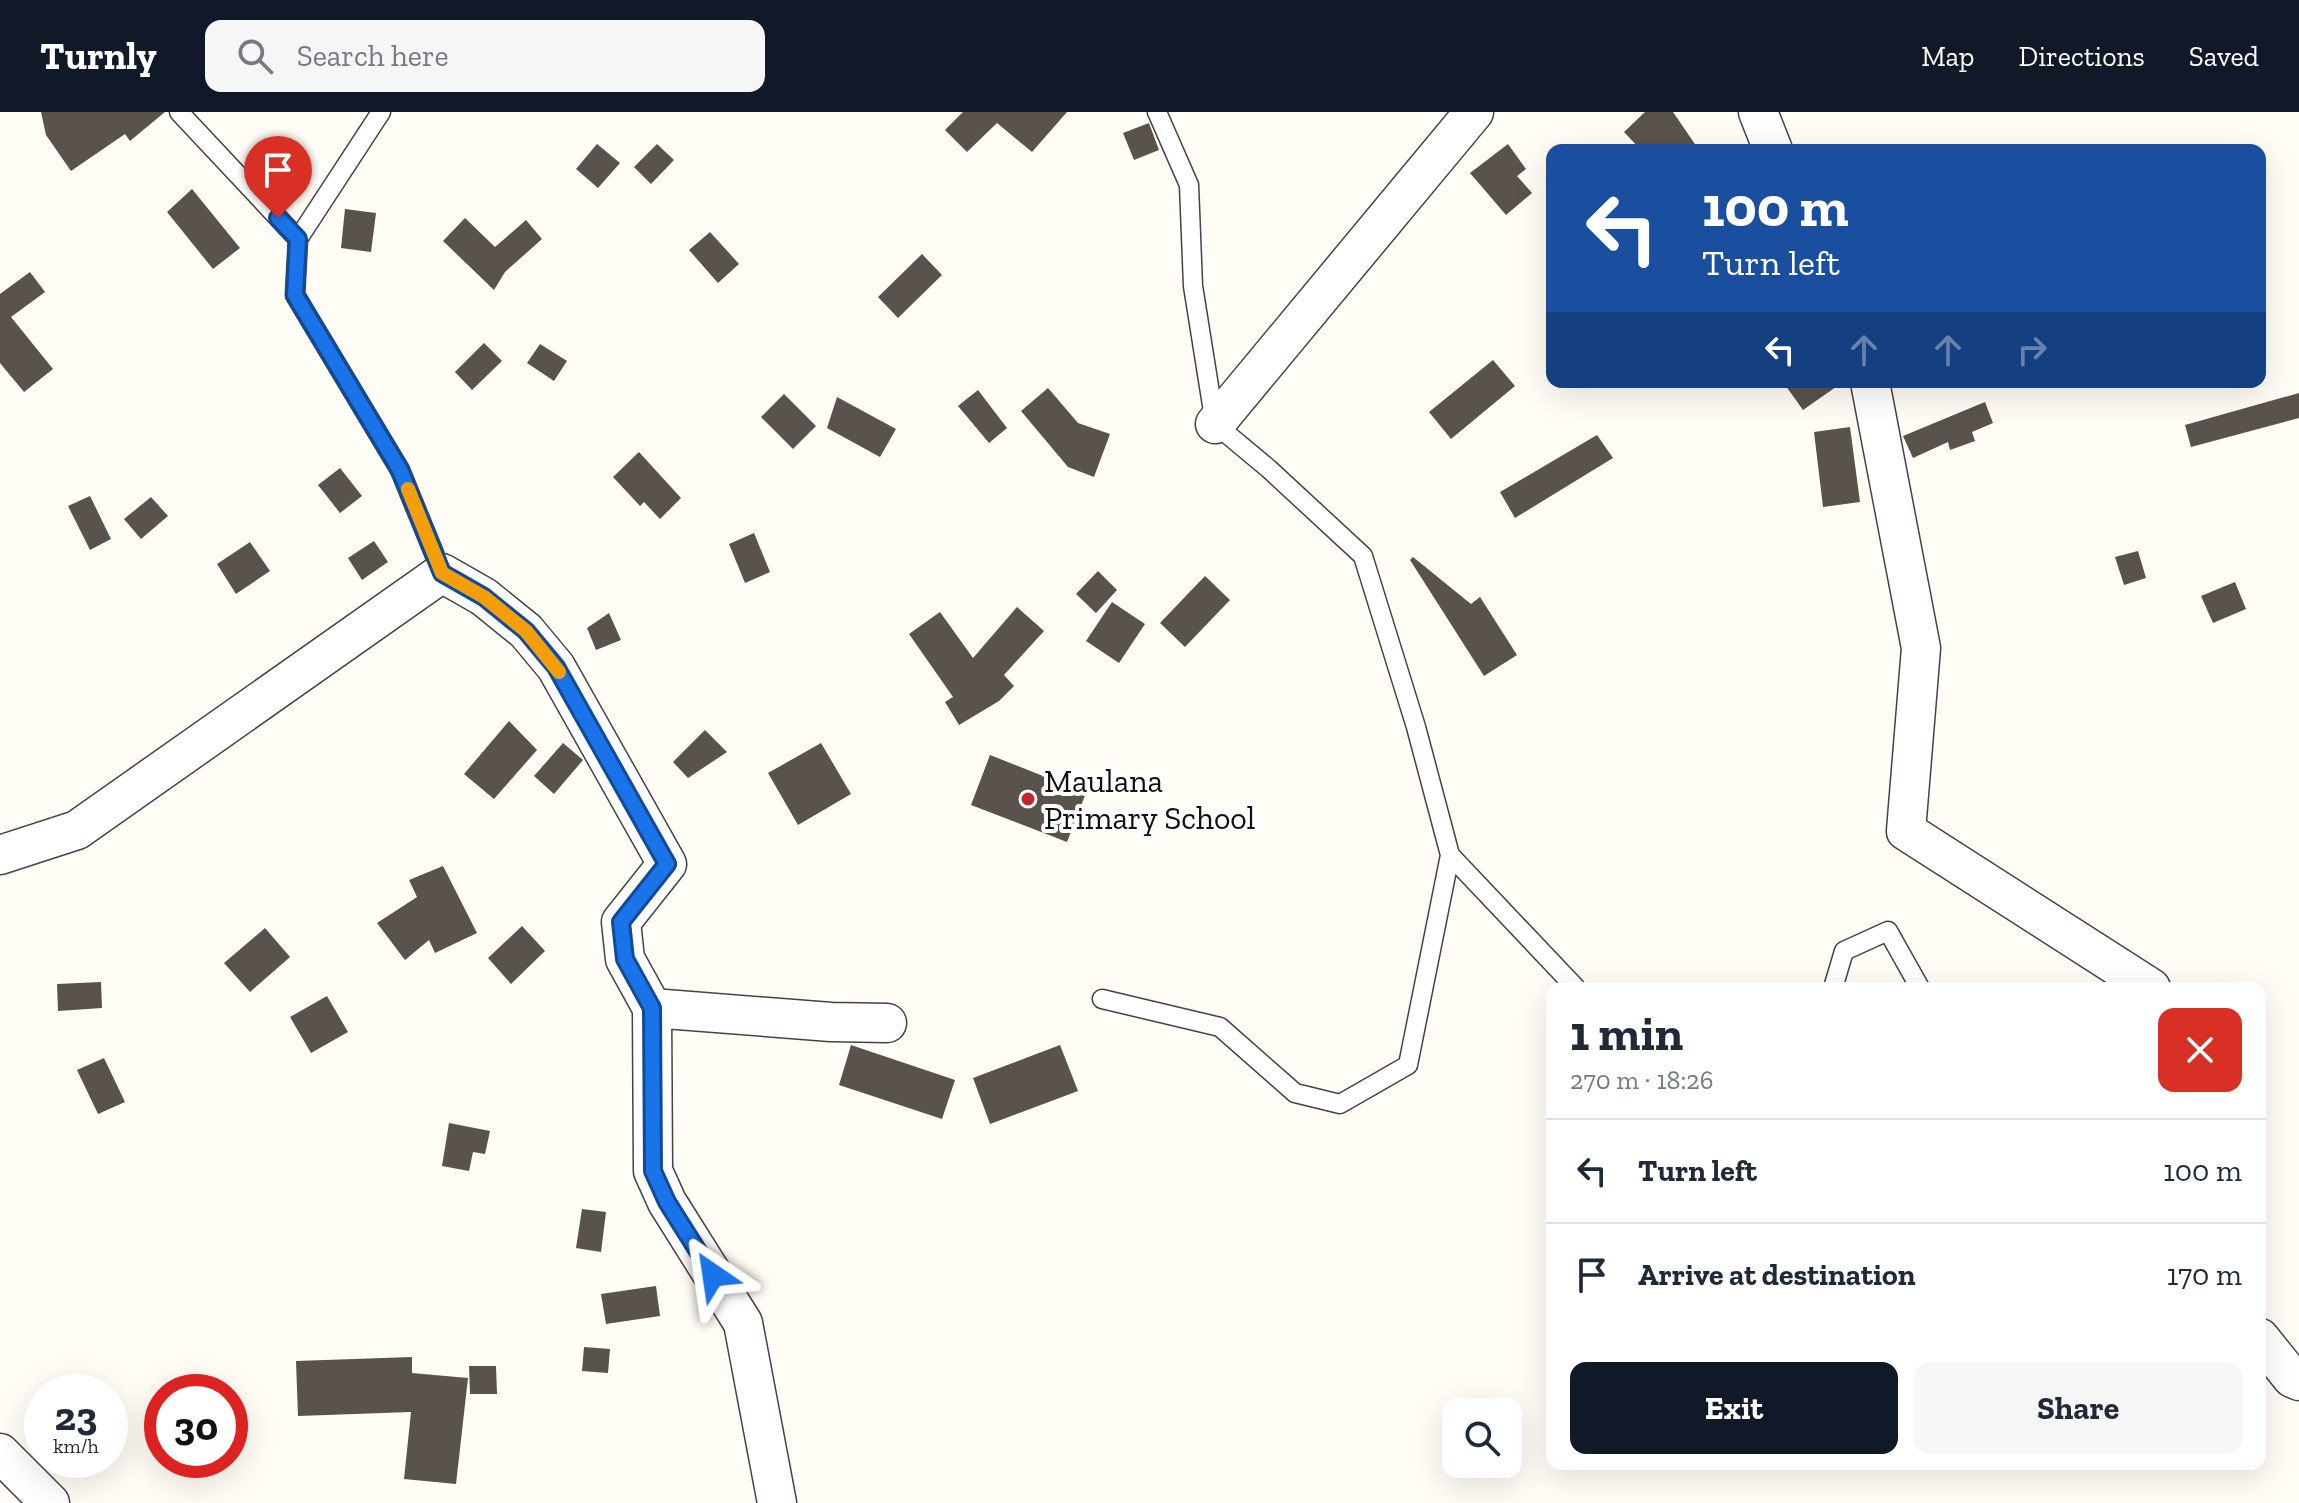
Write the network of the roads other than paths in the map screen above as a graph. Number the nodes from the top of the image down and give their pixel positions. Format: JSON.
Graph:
{"nodes":[{"id":1,"x":179,"y":112,"type":"edge"},
{"id":2,"x":381,"y":112,"type":"edge"},
{"id":3,"x":1157,"y":112,"type":"edge"},
{"id":4,"x":1474,"y":112,"type":"edge"},
{"id":5,"x":1758,"y":112,"type":"edge"},
{"id":6,"x":1771,"y":144,"type":"edge"},
{"id":7,"x":298,"y":239,"type":"junction"},
{"id":8,"x":1871,"y":388,"type":"edge"},
{"id":9,"x":1215,"y":424,"type":"junction"},
{"id":10,"x":442,"y":573,"type":"junction"},
{"id":11,"x":0,"y":855,"type":"edge"},
{"id":12,"x":1450,"y":855,"type":"junction"},
{"id":13,"x":1570,"y":982,"type":"edge"},
{"id":14,"x":1835,"y":982,"type":"edge"},
{"id":15,"x":1917,"y":982,"type":"edge"},
{"id":16,"x":2142,"y":982,"type":"edge"},
{"id":17,"x":1102,"y":999,"type":"dead end"},
{"id":18,"x":652,"y":1008,"type":"junction"},
{"id":19,"x":887,"y":1023,"type":"dead end"},
{"id":20,"x":2266,"y":1346,"type":"edge"},
{"id":21,"x":2299,"y":1381,"type":"edge"},
{"id":22,"x":0,"y":1453,"type":"edge"},
{"id":23,"x":50,"y":1503,"type":"edge"},
{"id":24,"x":777,"y":1503,"type":"edge"}],
"edges":[{"from":1,"to":7,"type":"lane"},
{"from":2,"to":7,"type":"lane"},
{"from":3,"to":9,"type":"lane"},
{"from":4,"to":9,"type":"street"},
{"from":5,"to":6,"type":"street"},
{"from":7,"to":10,"type":"lane"},
{"from":8,"to":16,"type":"street"},
{"from":9,"to":12,"type":"lane"},
{"from":10,"to":11,"type":"street"},
{"from":10,"to":18,"type":"street"},
{"from":12,"to":13,"type":"lane"},
{"from":12,"to":17,"type":"lane"},
{"from":14,"to":15,"type":"lane"},
{"from":18,"to":19,"type":"street"},
{"from":18,"to":24,"type":"street"},
{"from":20,"to":21,"type":"street"},
{"from":22,"to":23,"type":"street"}]}
